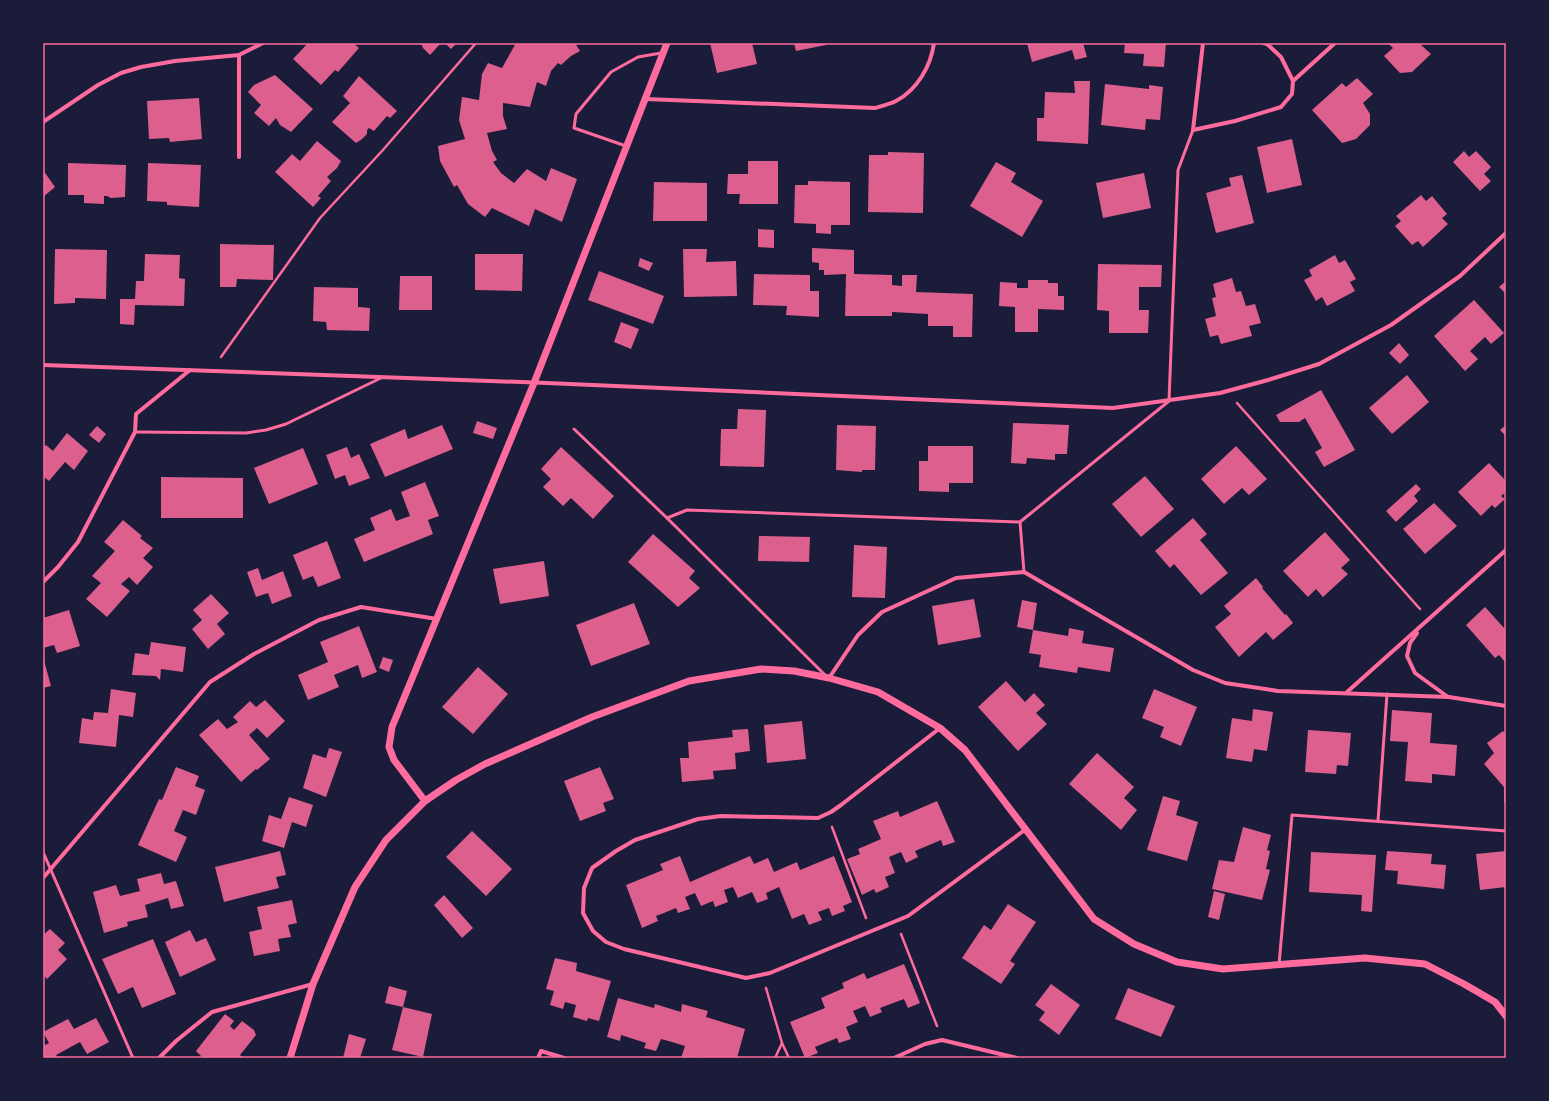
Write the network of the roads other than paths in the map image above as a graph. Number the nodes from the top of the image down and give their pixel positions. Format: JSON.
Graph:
{"nodes":[{"id":1,"x":263,"y":43,"type":"edge"},
{"id":2,"x":667,"y":43,"type":"edge"},
{"id":3,"x":934,"y":43,"type":"edge"},
{"id":4,"x":1203,"y":43,"type":"edge"},
{"id":5,"x":1263,"y":43,"type":"edge"},
{"id":6,"x":1335,"y":43,"type":"edge"},
{"id":7,"x":663,"y":53,"type":"junction"},
{"id":8,"x":239,"y":55,"type":"junction"},
{"id":9,"x":1293,"y":81,"type":"junction"},
{"id":10,"x":646,"y":99,"type":"junction"},
{"id":11,"x":43,"y":122,"type":"edge"},
{"id":12,"x":1193,"y":130,"type":"junction"},
{"id":13,"x":626,"y":146,"type":"junction"},
{"id":14,"x":239,"y":157,"type":"dead end"},
{"id":15,"x":1506,"y":233,"type":"edge"},
{"id":16,"x":43,"y":364,"type":"edge"},
{"id":17,"x":190,"y":370,"type":"junction"},
{"id":18,"x":385,"y":376,"type":"junction"},
{"id":19,"x":534,"y":383,"type":"junction"},
{"id":20,"x":1169,"y":401,"type":"junction"},
{"id":21,"x":574,"y":429,"type":"dead end"},
{"id":22,"x":135,"y":432,"type":"junction"},
{"id":23,"x":667,"y":518,"type":"junction"},
{"id":24,"x":1020,"y":522,"type":"junction"},
{"id":25,"x":1506,"y":550,"type":"edge"},
{"id":26,"x":1024,"y":572,"type":"junction"},
{"id":27,"x":43,"y":582,"type":"edge"},
{"id":28,"x":436,"y":619,"type":"junction"},
{"id":29,"x":1424,"y":625,"type":"junction"},
{"id":30,"x":829,"y":678,"type":"junction"},
{"id":31,"x":1346,"y":693,"type":"junction"},
{"id":32,"x":1387,"y":694,"type":"junction"},
{"id":33,"x":1449,"y":697,"type":"junction"},
{"id":34,"x":1506,"y":706,"type":"edge"},
{"id":35,"x":940,"y":728,"type":"junction"},
{"id":36,"x":425,"y":801,"type":"junction"},
{"id":37,"x":1378,"y":821,"type":"junction"},
{"id":38,"x":1026,"y":829,"type":"junction"},
{"id":39,"x":1506,"y":831,"type":"edge"},
{"id":40,"x":43,"y":852,"type":"edge"},
{"id":41,"x":51,"y":870,"type":"junction"},
{"id":42,"x":43,"y":878,"type":"edge"},
{"id":43,"x":1279,"y":965,"type":"junction"},
{"id":44,"x":313,"y":984,"type":"junction"},
{"id":45,"x":1495,"y":1002,"type":"junction"},
{"id":46,"x":1506,"y":1005,"type":"edge"},
{"id":47,"x":1506,"y":1016,"type":"edge"},
{"id":48,"x":133,"y":1058,"type":"edge"},
{"id":49,"x":159,"y":1058,"type":"edge"},
{"id":50,"x":290,"y":1058,"type":"edge"},
{"id":51,"x":538,"y":1058,"type":"edge"},
{"id":52,"x":564,"y":1058,"type":"edge"},
{"id":53,"x":894,"y":1058,"type":"edge"},
{"id":54,"x":1017,"y":1058,"type":"edge"}],
"edges":[{"from":1,"to":8,"type":"street"},
{"from":2,"to":7,"type":"street"},
{"from":3,"to":10,"type":"street"},
{"from":4,"to":12,"type":"street"},
{"from":5,"to":9,"type":"street"},
{"from":6,"to":9,"type":"street"},
{"from":7,"to":10,"type":"street"},
{"from":7,"to":13,"type":"lane"},
{"from":8,"to":11,"type":"street"},
{"from":8,"to":14,"type":"street"},
{"from":9,"to":12,"type":"street"},
{"from":10,"to":13,"type":"street"},
{"from":12,"to":20,"type":"lane"},
{"from":13,"to":19,"type":"street"},
{"from":15,"to":20,"type":"street"},
{"from":16,"to":17,"type":"street"},
{"from":17,"to":18,"type":"street"},
{"from":17,"to":22,"type":"street"},
{"from":18,"to":19,"type":"street"},
{"from":18,"to":22,"type":"lane"},
{"from":19,"to":20,"type":"street"},
{"from":19,"to":28,"type":"street"},
{"from":20,"to":24,"type":"lane"},
{"from":21,"to":23,"type":"lane"},
{"from":22,"to":27,"type":"street"},
{"from":23,"to":24,"type":"lane"},
{"from":23,"to":30,"type":"lane"},
{"from":24,"to":26,"type":"lane"},
{"from":25,"to":29,"type":"street"},
{"from":26,"to":30,"type":"street"},
{"from":26,"to":31,"type":"street"},
{"from":28,"to":36,"type":"street"},
{"from":28,"to":41,"type":"street"},
{"from":29,"to":31,"type":"street"},
{"from":29,"to":33,"type":"street"},
{"from":30,"to":35,"type":"street"},
{"from":30,"to":36,"type":"street"},
{"from":31,"to":32,"type":"street"},
{"from":32,"to":33,"type":"street"},
{"from":32,"to":37,"type":"lane"},
{"from":33,"to":34,"type":"street"},
{"from":35,"to":38,"type":"street"},
{"from":35,"to":38,"type":"street"},
{"from":36,"to":44,"type":"street"},
{"from":37,"to":39,"type":"lane"},
{"from":37,"to":43,"type":"lane"},
{"from":38,"to":43,"type":"street"},
{"from":40,"to":41,"type":"lane"},
{"from":41,"to":42,"type":"street"},
{"from":41,"to":48,"type":"lane"},
{"from":43,"to":45,"type":"street"},
{"from":44,"to":49,"type":"street"},
{"from":44,"to":50,"type":"street"},
{"from":45,"to":46,"type":"street"},
{"from":45,"to":47,"type":"street"},
{"from":51,"to":52,"type":"street"},
{"from":53,"to":54,"type":"street"}]}
